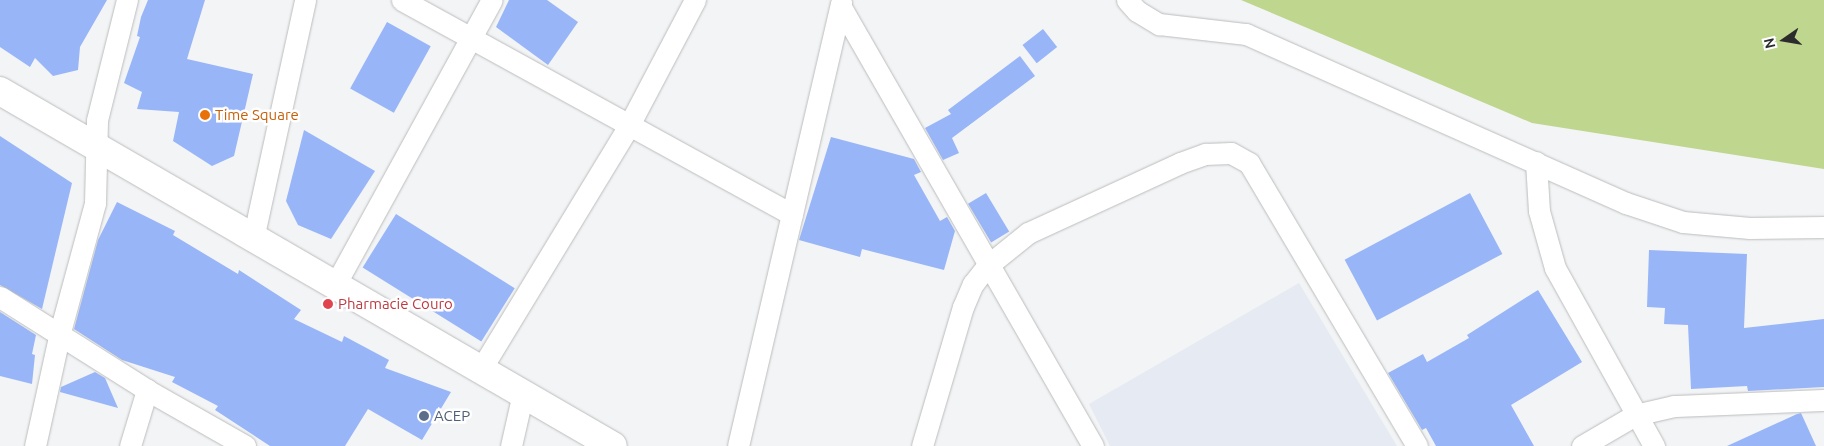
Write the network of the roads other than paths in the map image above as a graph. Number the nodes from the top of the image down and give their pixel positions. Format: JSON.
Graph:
{"nodes":[{"id":1,"x":126,"y":0,"type":"edge"},
{"id":2,"x":305,"y":0,"type":"edge"},
{"id":3,"x":402,"y":0,"type":"edge"},
{"id":4,"x":492,"y":0,"type":"edge"},
{"id":5,"x":695,"y":0,"type":"edge"},
{"id":6,"x":1127,"y":0,"type":"edge"},
{"id":7,"x":841,"y":4,"type":"edge"},
{"id":8,"x":471,"y":37,"type":"junction"},
{"id":9,"x":0,"y":91,"type":"edge"},
{"id":10,"x":628,"y":127,"type":"junction"},
{"id":11,"x":96,"y":146,"type":"junction"},
{"id":12,"x":1536,"y":162,"type":"junction"},
{"id":13,"x":792,"y":214,"type":"junction"},
{"id":14,"x":1824,"y":227,"type":"edge"},
{"id":15,"x":253,"y":239,"type":"junction"},
{"id":16,"x":987,"y":266,"type":"junction"},
{"id":17,"x":335,"y":285,"type":"junction"},
{"id":18,"x":0,"y":296,"type":"edge"},
{"id":19,"x":60,"y":332,"type":"junction"},
{"id":20,"x":481,"y":369,"type":"junction"},
{"id":21,"x":147,"y":390,"type":"junction"},
{"id":22,"x":523,"y":393,"type":"junction"},
{"id":23,"x":1822,"y":404,"type":"edge"},
{"id":24,"x":1635,"y":415,"type":"junction"},
{"id":25,"x":35,"y":446,"type":"edge"},
{"id":26,"x":130,"y":446,"type":"edge"},
{"id":27,"x":245,"y":446,"type":"edge"},
{"id":28,"x":511,"y":446,"type":"edge"},
{"id":29,"x":613,"y":446,"type":"edge"},
{"id":30,"x":738,"y":446,"type":"edge"},
{"id":31,"x":922,"y":446,"type":"edge"},
{"id":32,"x":1093,"y":446,"type":"edge"},
{"id":33,"x":1417,"y":446,"type":"edge"},
{"id":34,"x":1582,"y":446,"type":"edge"},
{"id":35,"x":1654,"y":446,"type":"edge"}],
"edges":[{"from":1,"to":11,"type":"street"},
{"from":2,"to":15,"type":"street"},
{"from":3,"to":8,"type":"street"},
{"from":4,"to":8,"type":"street"},
{"from":5,"to":10,"type":"street"},
{"from":6,"to":12,"type":"street"},
{"from":7,"to":13,"type":"street"},
{"from":7,"to":16,"type":"street"},
{"from":8,"to":10,"type":"street"},
{"from":8,"to":17,"type":"street"},
{"from":9,"to":11,"type":"street"},
{"from":10,"to":13,"type":"street"},
{"from":10,"to":20,"type":"street"},
{"from":11,"to":15,"type":"street"},
{"from":11,"to":19,"type":"street"},
{"from":12,"to":14,"type":"street"},
{"from":12,"to":24,"type":"street"},
{"from":13,"to":30,"type":"street"},
{"from":15,"to":17,"type":"street"},
{"from":16,"to":31,"type":"street"},
{"from":16,"to":32,"type":"street"},
{"from":16,"to":33,"type":"street"},
{"from":17,"to":20,"type":"street"},
{"from":18,"to":19,"type":"street"},
{"from":19,"to":21,"type":"street"},
{"from":19,"to":25,"type":"street"},
{"from":20,"to":22,"type":"street"},
{"from":21,"to":26,"type":"street"},
{"from":21,"to":27,"type":"street"},
{"from":22,"to":28,"type":"street"},
{"from":22,"to":29,"type":"street"},
{"from":23,"to":24,"type":"street"},
{"from":24,"to":34,"type":"street"},
{"from":24,"to":35,"type":"street"}]}
